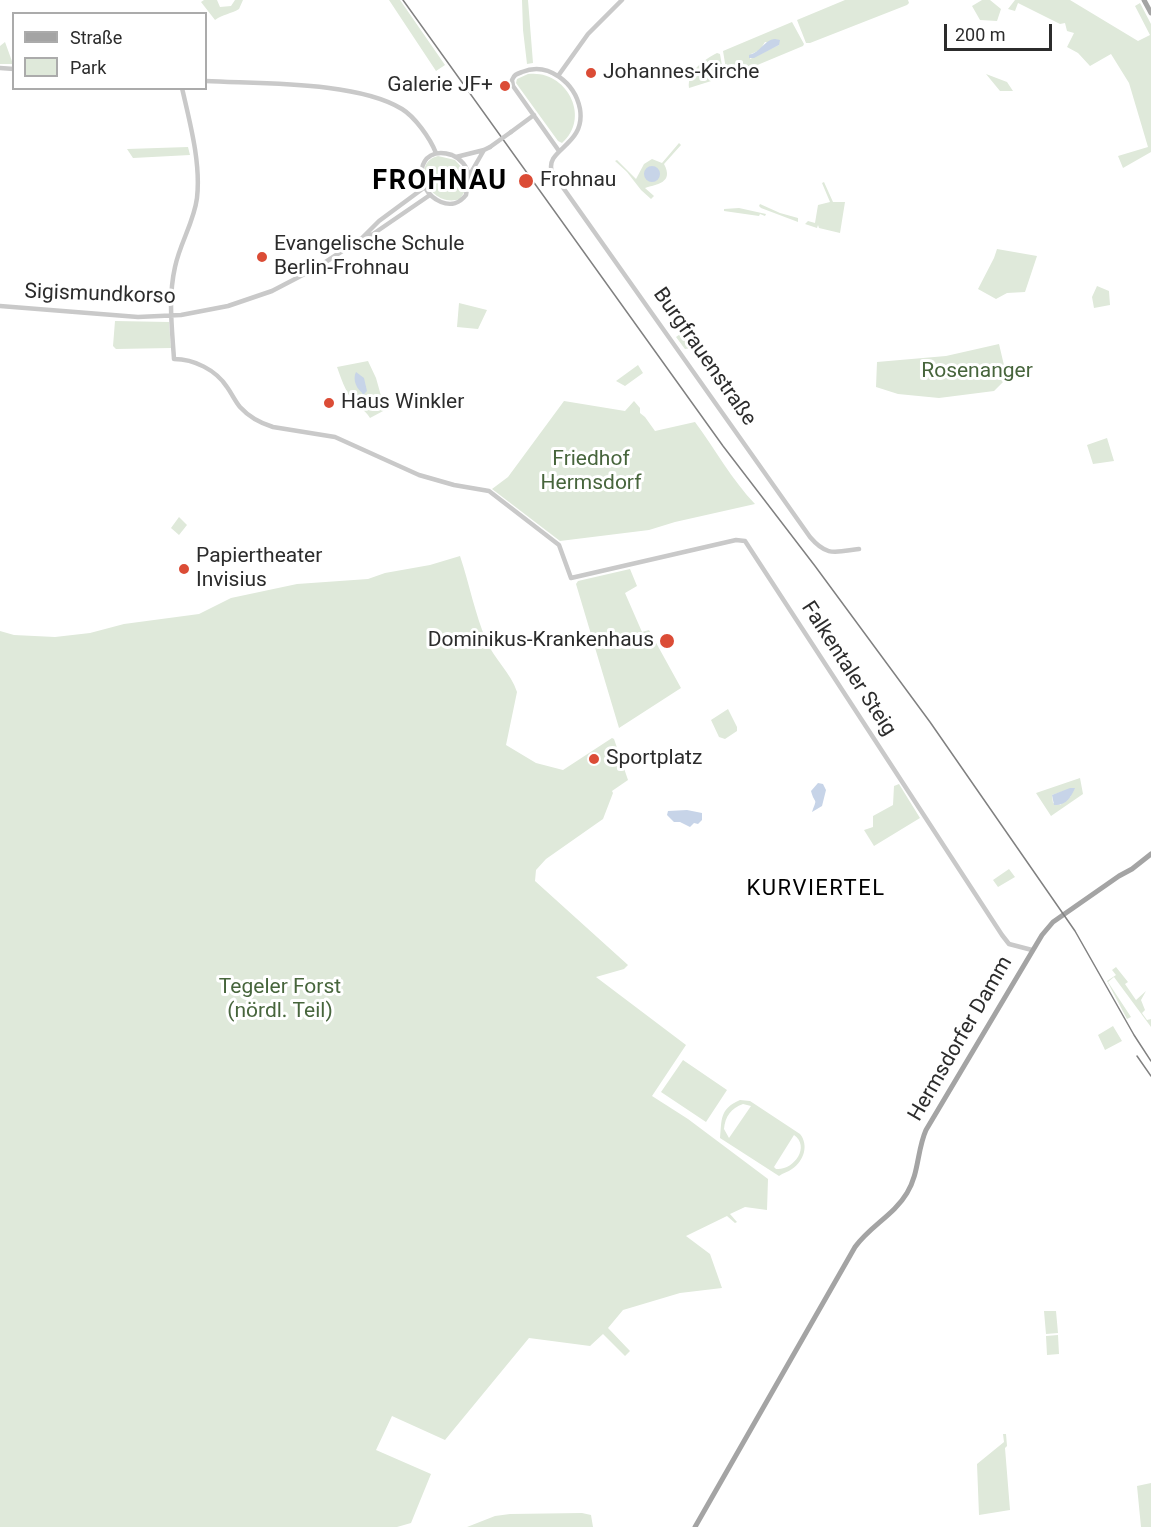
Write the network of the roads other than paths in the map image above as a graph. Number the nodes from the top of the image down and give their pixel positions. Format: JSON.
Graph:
{"nodes":[{"id":1,"x":622,"y":0,"type":"edge"},
{"id":2,"x":1144,"y":0,"type":"edge"},
{"id":3,"x":1151,"y":13,"type":"edge"},
{"id":4,"x":558,"y":76,"type":"junction"},
{"id":5,"x":207,"y":81,"type":"edge"},
{"id":6,"x":182,"y":90,"type":"edge"},
{"id":7,"x":534,"y":115,"type":"junction"},
{"id":8,"x":484,"y":150,"type":"junction"},
{"id":9,"x":559,"y":151,"type":"junction"},
{"id":10,"x":436,"y":153,"type":"junction"},
{"id":11,"x":456,"y":157,"type":"junction"},
{"id":12,"x":469,"y":176,"type":"junction"},
{"id":13,"x":425,"y":187,"type":"junction"},
{"id":14,"x":430,"y":195,"type":"junction"},
{"id":15,"x":362,"y":238,"type":"junction"},
{"id":16,"x":0,"y":306,"type":"edge"},
{"id":17,"x":171,"y":316,"type":"junction"},
{"id":18,"x":859,"y":549,"type":"dead end"},
{"id":19,"x":1151,"y":854,"type":"edge"},
{"id":20,"x":1032,"y":950,"type":"junction"},
{"id":21,"x":695,"y":1527,"type":"edge"}],
"edges":[{"from":1,"to":4,"type":"street"},
{"from":2,"to":3,"type":"main road"},
{"from":4,"to":7,"type":"street"},
{"from":4,"to":9,"type":"street"},
{"from":5,"to":10,"type":"street"},
{"from":6,"to":17,"type":"street"},
{"from":7,"to":8,"type":"street","bridge":true},
{"from":7,"to":9,"type":"street"},
{"from":8,"to":11,"type":"street"},
{"from":8,"to":12,"type":"street"},
{"from":9,"to":18,"type":"street","name":"Burgfrauenstraße"},
{"from":10,"to":11,"type":"street"},
{"from":10,"to":13,"type":"street"},
{"from":11,"to":12,"type":"street"},
{"from":12,"to":14,"type":"street"},
{"from":13,"to":14,"type":"street"},
{"from":13,"to":15,"type":"street","name":"Sigismundkorso"},
{"from":14,"to":15,"type":"street","name":"Sigismundkorso"},
{"from":15,"to":17,"type":"street","name":"Sigismundkorso"},
{"from":16,"to":17,"type":"street","name":"Sigismundkorso"},
{"from":17,"to":20,"type":"street","name":"Falkentaler Steig"},
{"from":19,"to":20,"type":"main road","name":"Hermsdorfer Damm"},
{"from":20,"to":21,"type":"main road","name":"Hermsdorfer Damm"}]}
